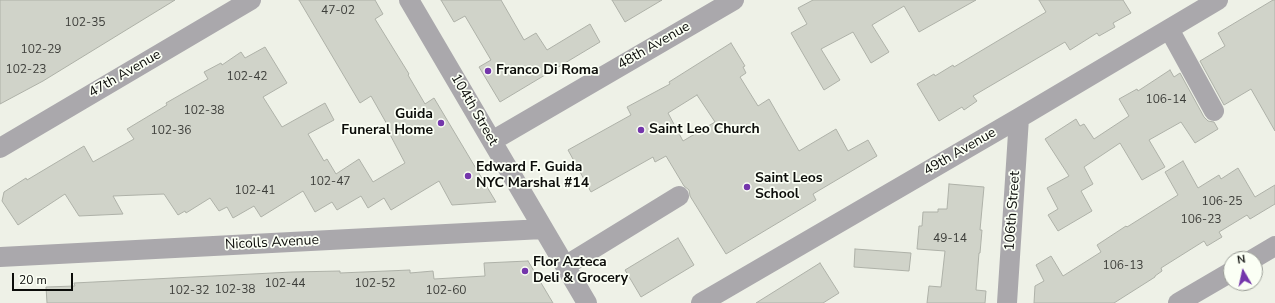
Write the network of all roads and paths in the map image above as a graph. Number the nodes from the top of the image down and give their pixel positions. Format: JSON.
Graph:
{"nodes":[{"id":1,"x":251,"y":0,"type":"edge"},
{"id":2,"x":409,"y":0,"type":"edge"},
{"id":3,"x":734,"y":0,"type":"edge"},
{"id":4,"x":1218,"y":0,"type":"edge"},
{"id":5,"x":1169,"y":29,"type":"junction"},
{"id":6,"x":1214,"y":112,"type":"dead end"},
{"id":7,"x":1019,"y":118,"type":"junction"},
{"id":8,"x":492,"y":141,"type":"junction"},
{"id":9,"x":0,"y":148,"type":"edge"},
{"id":10,"x":679,"y":196,"type":"dead end"},
{"id":11,"x":543,"y":230,"type":"junction"},
{"id":12,"x":1275,"y":246,"type":"edge"},
{"id":13,"x":1263,"y":253,"type":"edge"},
{"id":14,"x":0,"y":257,"type":"edge"},
{"id":15,"x":565,"y":266,"type":"junction"},
{"id":16,"x":1223,"y":277,"type":"edge"},
{"id":17,"x":587,"y":303,"type":"edge"},
{"id":18,"x":701,"y":303,"type":"edge"},
{"id":19,"x":1007,"y":303,"type":"edge"},
{"id":20,"x":1178,"y":303,"type":"edge"}],
"edges":[{"from":1,"to":9,"type":"street","name":"47th Avenue"},
{"from":2,"to":8,"type":"street","name":"104th Street"},
{"from":3,"to":8,"type":"street","name":"48th Avenue"},
{"from":4,"to":5,"type":"street","name":"49th Avenue"},
{"from":5,"to":6,"type":"street"},
{"from":5,"to":7,"type":"street","name":"49th Avenue"},
{"from":7,"to":18,"type":"street","name":"49th Avenue"},
{"from":7,"to":19,"type":"street","name":"106th Street"},
{"from":8,"to":11,"type":"street","name":"104th Street"},
{"from":10,"to":15,"type":"street"},
{"from":11,"to":14,"type":"street","name":"Nicolls Avenue"},
{"from":11,"to":15,"type":"street","name":"104th Street"},
{"from":12,"to":13,"type":"street"},
{"from":15,"to":17,"type":"street","name":"104th Street"},
{"from":16,"to":20,"type":"street"}]}
